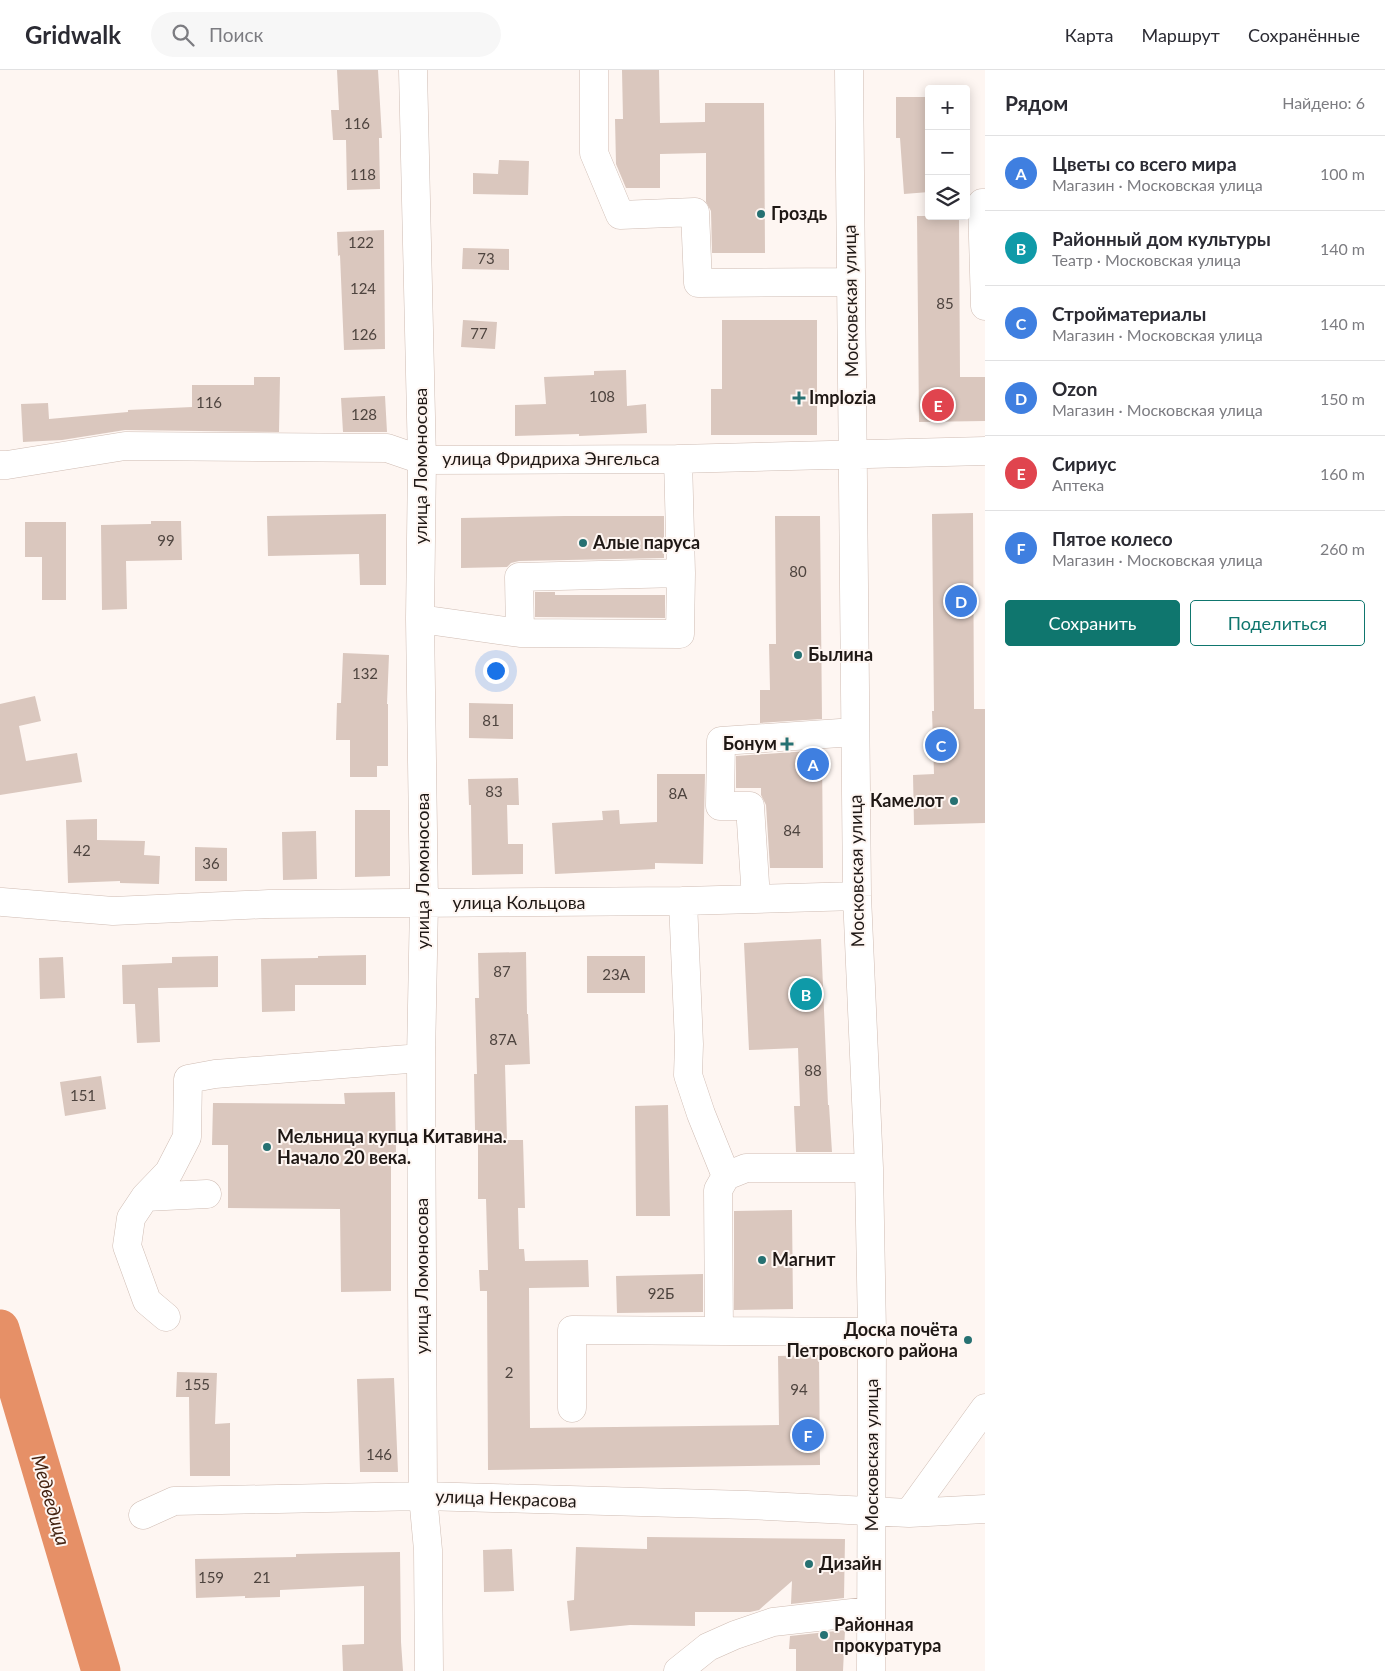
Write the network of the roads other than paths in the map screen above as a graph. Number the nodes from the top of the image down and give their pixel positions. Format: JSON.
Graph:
{"nodes":[{"id":1,"x":413,"y":70,"type":"edge"},
{"id":2,"x":594,"y":70,"type":"edge"},
{"id":3,"x":848,"y":70,"type":"edge"},
{"id":4,"x":985,"y":203,"type":"edge"},
{"id":5,"x":850,"y":282,"type":"junction"},
{"id":6,"x":985,"y":306,"type":"edge"},
{"id":7,"x":985,"y":451,"type":"edge"},
{"id":8,"x":852,"y":454,"type":"junction"},
{"id":9,"x":678,"y":459,"type":"junction"},
{"id":10,"x":422,"y":460,"type":"junction"},
{"id":11,"x":0,"y":465,"type":"edge"},
{"id":12,"x":681,"y":573,"type":"junction"},
{"id":13,"x":420,"y":619,"type":"junction"},
{"id":14,"x":520,"y":633,"type":"junction"},
{"id":15,"x":854,"y":732,"type":"junction"},
{"id":16,"x":857,"y":896,"type":"junction"},
{"id":17,"x":756,"y":899,"type":"junction"},
{"id":18,"x":683,"y":901,"type":"junction"},
{"id":19,"x":2,"y":902,"type":"dead end"},
{"id":20,"x":424,"y":903,"type":"junction"},
{"id":21,"x":421,"y":1058,"type":"junction"},
{"id":22,"x":869,"y":1168,"type":"junction"},
{"id":23,"x":726,"y":1176,"type":"junction"},
{"id":24,"x":207,"y":1194,"type":"dead end"},
{"id":25,"x":145,"y":1198,"type":"junction"},
{"id":26,"x":166,"y":1317,"type":"dead end"},
{"id":27,"x":719,"y":1331,"type":"junction"},
{"id":28,"x":872,"y":1332,"type":"junction"},
{"id":29,"x":572,"y":1408,"type":"dead end"},
{"id":30,"x":985,"y":1408,"type":"edge"},
{"id":31,"x":423,"y":1496,"type":"junction"},
{"id":32,"x":985,"y":1509,"type":"edge"},
{"id":33,"x":871,"y":1510,"type":"junction"},
{"id":34,"x":909,"y":1512,"type":"junction"},
{"id":35,"x":143,"y":1515,"type":"dead end"},
{"id":36,"x":870,"y":1611,"type":"junction"},
{"id":37,"x":429,"y":1671,"type":"edge"},
{"id":38,"x":678,"y":1671,"type":"edge"},
{"id":39,"x":871,"y":1671,"type":"edge"}],
"edges":[{"from":1,"to":10,"type":"street","name":"улица Ломоносова"},
{"from":2,"to":5,"type":"street"},
{"from":3,"to":5,"type":"street","name":"Московская улица"},
{"from":4,"to":6,"type":"street"},
{"from":5,"to":8,"type":"street","name":"Московская улица"},
{"from":7,"to":8,"type":"street","name":"улица Фридриха Энгельса"},
{"from":8,"to":9,"type":"street","name":"улица Фридриха Энгельса"},
{"from":8,"to":15,"type":"street","name":"Московская улица"},
{"from":9,"to":10,"type":"street","name":"улица Фридриха Энгельса"},
{"from":9,"to":12,"type":"street"},
{"from":10,"to":11,"type":"street","name":"улица Фридриха Энгельса"},
{"from":10,"to":13,"type":"street","name":"улица Ломоносова"},
{"from":12,"to":14,"type":"street"},
{"from":12,"to":14,"type":"street"},
{"from":13,"to":14,"type":"street"},
{"from":13,"to":20,"type":"street","name":"улица Ломоносова"},
{"from":15,"to":16,"type":"street","name":"Московская улица"},
{"from":15,"to":17,"type":"street"},
{"from":16,"to":17,"type":"street","name":"улица Кольцова"},
{"from":16,"to":22,"type":"street","name":"Московская улица"},
{"from":17,"to":18,"type":"street","name":"улица Кольцова"},
{"from":18,"to":20,"type":"street","name":"улица Кольцова"},
{"from":18,"to":23,"type":"street"},
{"from":19,"to":20,"type":"street","name":"улица Кольцова"},
{"from":20,"to":21,"type":"street","name":"улица Ломоносова"},
{"from":21,"to":25,"type":"street"},
{"from":21,"to":31,"type":"street","name":"улица Ломоносова"},
{"from":22,"to":23,"type":"street"},
{"from":22,"to":28,"type":"street","name":"Московская улица"},
{"from":23,"to":27,"type":"street"},
{"from":24,"to":25,"type":"street"},
{"from":25,"to":26,"type":"street"},
{"from":27,"to":28,"type":"street"},
{"from":27,"to":29,"type":"street"},
{"from":28,"to":33,"type":"street","name":"Московская улица"},
{"from":30,"to":34,"type":"street"},
{"from":31,"to":33,"type":"street","name":"улица Некрасова"},
{"from":31,"to":35,"type":"street","name":"улица Некрасова"},
{"from":31,"to":37,"type":"street","name":"улица Ломоносова"},
{"from":32,"to":34,"type":"street","name":"улица Некрасова"},
{"from":33,"to":34,"type":"street","name":"улица Некрасова"},
{"from":33,"to":36,"type":"street","name":"Московская улица"},
{"from":36,"to":38,"type":"street"},
{"from":36,"to":39,"type":"street","name":"Московская улица"}]}
